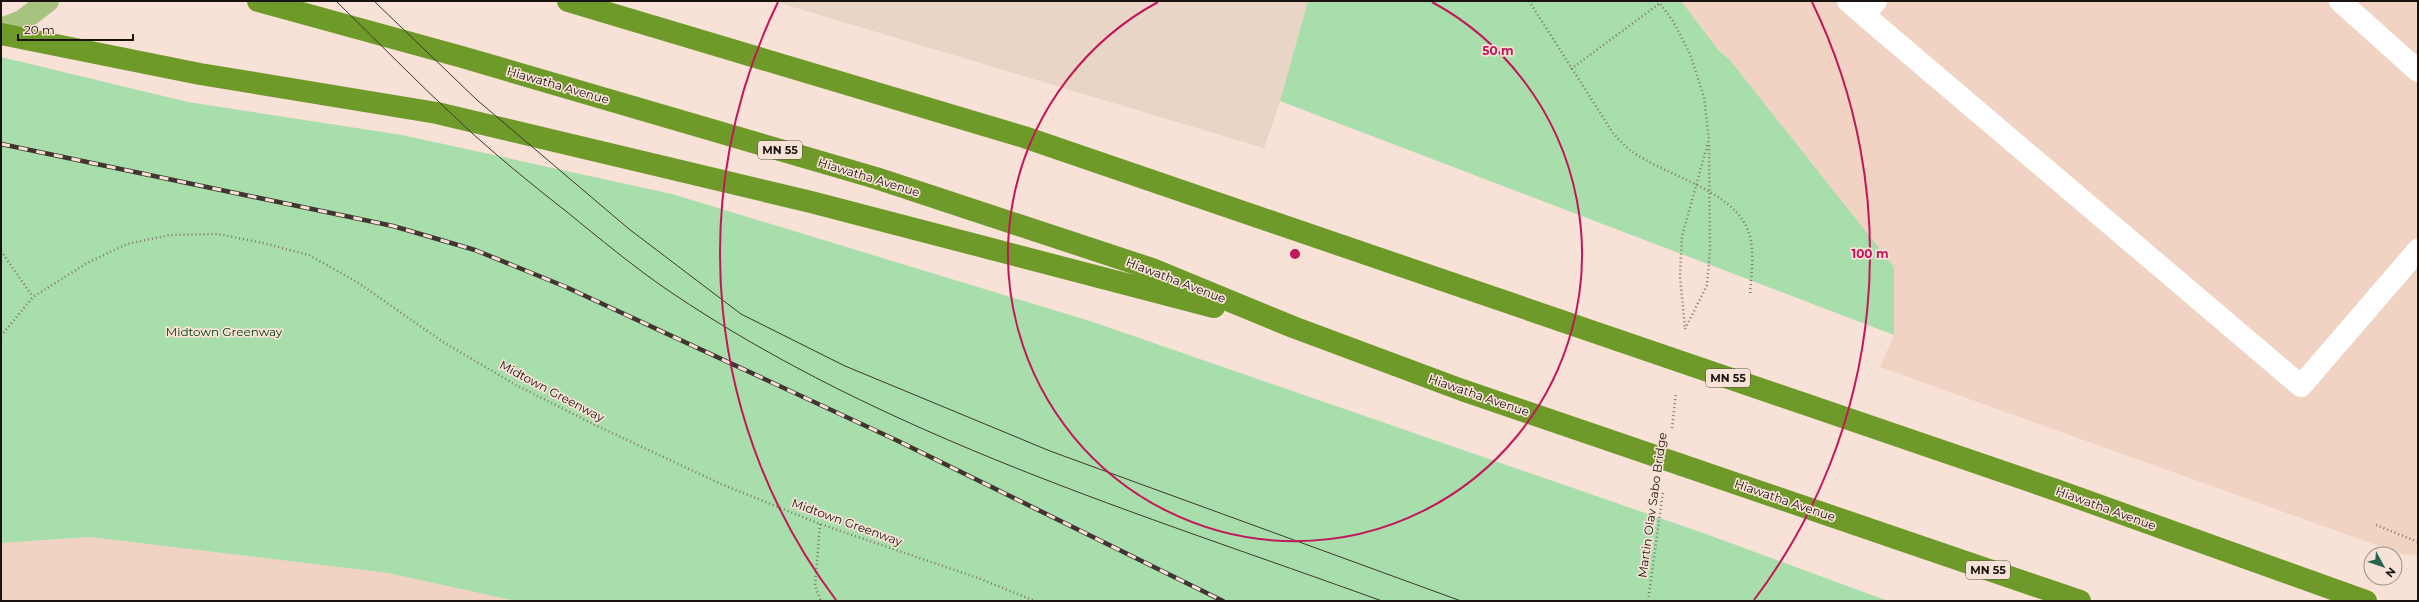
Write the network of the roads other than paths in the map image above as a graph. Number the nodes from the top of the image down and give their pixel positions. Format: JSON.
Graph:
{"nodes":[{"id":1,"x":48,"y":1,"type":"edge"},
{"id":2,"x":258,"y":1,"type":"edge"},
{"id":3,"x":568,"y":1,"type":"edge"},
{"id":4,"x":1848,"y":1,"type":"edge"},
{"id":5,"x":2340,"y":1,"type":"edge"},
{"id":6,"x":1870,"y":8,"type":"edge"},
{"id":7,"x":1,"y":28,"type":"edge"},
{"id":8,"x":1,"y":34,"type":"edge"},
{"id":9,"x":2418,"y":71,"type":"edge"},
{"id":10,"x":2418,"y":250,"type":"edge"},
{"id":11,"x":1293,"y":327,"type":"junction"},
{"id":12,"x":2080,"y":601,"type":"edge"},
{"id":13,"x":2366,"y":601,"type":"edge"}],
"edges":[{"from":1,"to":7,"type":"main road"},
{"from":2,"to":11,"type":"highway","name":"Hiawatha Avenue","number":"MN 55"},
{"from":3,"to":13,"type":"highway","name":"Hiawatha Avenue","number":"MN 55"},
{"from":4,"to":6,"type":"lane"},
{"from":5,"to":9,"type":"lane"},
{"from":6,"to":10,"type":"lane"},
{"from":8,"to":11,"type":"highway"},
{"from":11,"to":12,"type":"highway","name":"Hiawatha Avenue","number":"MN 55"}]}
